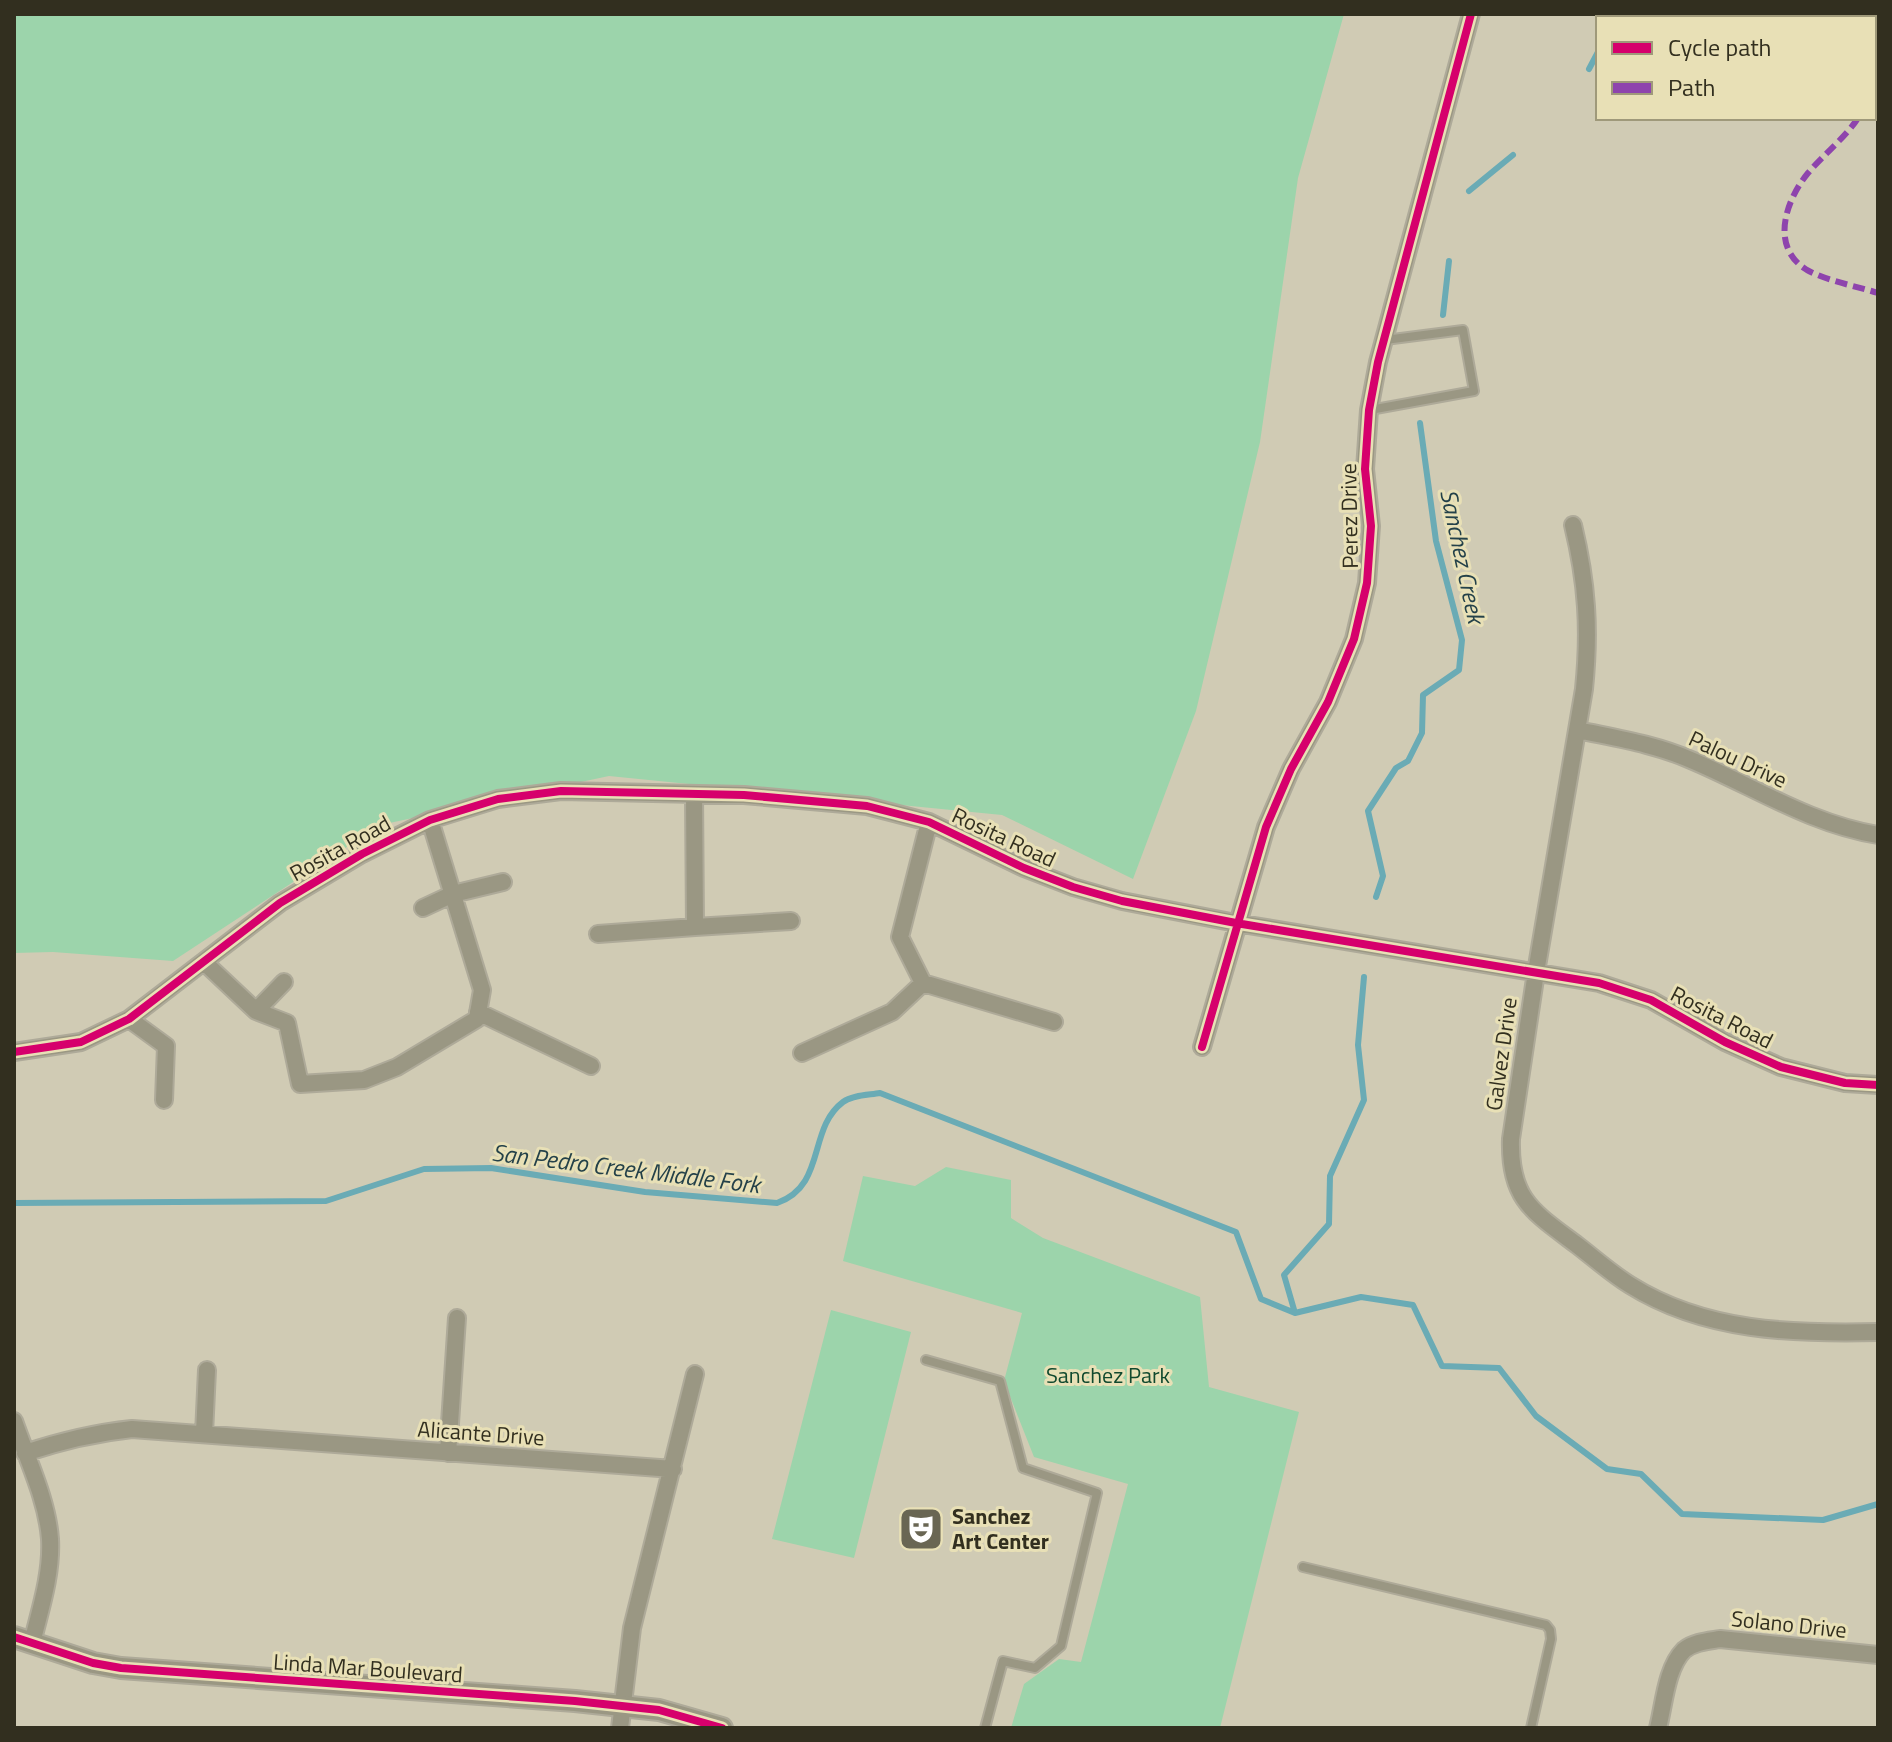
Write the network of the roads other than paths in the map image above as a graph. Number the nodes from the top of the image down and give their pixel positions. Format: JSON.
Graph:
{"nodes":[{"id":1,"x":1471,"y":14,"type":"edge"},
{"id":2,"x":1384,"y":340,"type":"junction"},
{"id":3,"x":1369,"y":410,"type":"junction"},
{"id":4,"x":1573,"y":525,"type":"dead end"},
{"id":5,"x":1578,"y":730,"type":"junction"},
{"id":6,"x":694,"y":794,"type":"junction"},
{"id":7,"x":430,"y":820,"type":"junction"},
{"id":8,"x":929,"y":822,"type":"junction"},
{"id":9,"x":1878,"y":835,"type":"edge"},
{"id":10,"x":503,"y":882,"type":"dead end"},
{"id":11,"x":453,"y":894,"type":"junction"},
{"id":12,"x":423,"y":908,"type":"dead end"},
{"id":13,"x":791,"y":921,"type":"dead end"},
{"id":14,"x":1236,"y":923,"type":"junction"},
{"id":15,"x":695,"y":927,"type":"junction"},
{"id":16,"x":598,"y":934,"type":"dead end"},
{"id":17,"x":204,"y":962,"type":"junction"},
{"id":18,"x":1536,"y":972,"type":"junction"},
{"id":19,"x":284,"y":982,"type":"dead end"},
{"id":20,"x":923,"y":983,"type":"junction"},
{"id":21,"x":256,"y":1011,"type":"junction"},
{"id":22,"x":478,"y":1012,"type":"junction"},
{"id":23,"x":129,"y":1019,"type":"junction"},
{"id":24,"x":1054,"y":1022,"type":"dead end"},
{"id":25,"x":1202,"y":1047,"type":"dead end"},
{"id":26,"x":14,"y":1052,"type":"edge"},
{"id":27,"x":802,"y":1053,"type":"dead end"},
{"id":28,"x":591,"y":1066,"type":"dead end"},
{"id":29,"x":1878,"y":1085,"type":"edge"},
{"id":30,"x":164,"y":1100,"type":"dead end"},
{"id":31,"x":457,"y":1318,"type":"dead end"},
{"id":32,"x":1878,"y":1332,"type":"edge"},
{"id":33,"x":926,"y":1360,"type":"dead end"},
{"id":34,"x":207,"y":1370,"type":"dead end"},
{"id":35,"x":695,"y":1374,"type":"dead end"},
{"id":36,"x":14,"y":1421,"type":"edge"},
{"id":37,"x":204,"y":1434,"type":"junction"},
{"id":38,"x":25,"y":1453,"type":"junction"},
{"id":39,"x":448,"y":1453,"type":"junction"},
{"id":40,"x":673,"y":1469,"type":"junction"},
{"id":41,"x":1303,"y":1567,"type":"dead end"},
{"id":42,"x":23,"y":1640,"type":"edge"},
{"id":43,"x":1878,"y":1655,"type":"edge"},
{"id":44,"x":622,"y":1705,"type":"junction"},
{"id":45,"x":620,"y":1728,"type":"edge"},
{"id":46,"x":722,"y":1728,"type":"edge"},
{"id":47,"x":985,"y":1728,"type":"edge"},
{"id":48,"x":1531,"y":1728,"type":"edge"},
{"id":49,"x":1658,"y":1728,"type":"edge"}],
"edges":[{"from":1,"to":2,"type":"street","name":"Perez Drive"},
{"from":2,"to":3,"type":"street","name":"Perez Drive"},
{"from":2,"to":3,"type":"lane"},
{"from":3,"to":14,"type":"street","name":"Perez Drive"},
{"from":4,"to":5,"type":"street","name":"Galvez Drive"},
{"from":5,"to":9,"type":"street","name":"Palou Drive"},
{"from":5,"to":18,"type":"street","name":"Galvez Drive"},
{"from":6,"to":7,"type":"street","name":"Rosita Road"},
{"from":6,"to":8,"type":"street","name":"Rosita Road"},
{"from":6,"to":15,"type":"street"},
{"from":7,"to":11,"type":"street"},
{"from":7,"to":17,"type":"street","name":"Rosita Road"},
{"from":8,"to":14,"type":"street","name":"Rosita Road"},
{"from":8,"to":20,"type":"street"},
{"from":10,"to":11,"type":"street"},
{"from":11,"to":12,"type":"street"},
{"from":11,"to":22,"type":"street"},
{"from":13,"to":15,"type":"street"},
{"from":14,"to":18,"type":"street","name":"Rosita Road"},
{"from":14,"to":25,"type":"street","name":"Perez Drive"},
{"from":15,"to":16,"type":"street"},
{"from":17,"to":21,"type":"street"},
{"from":17,"to":23,"type":"street","name":"Rosita Road"},
{"from":18,"to":29,"type":"street","name":"Rosita Road"},
{"from":18,"to":32,"type":"street","name":"Galvez Drive"},
{"from":19,"to":21,"type":"street"},
{"from":20,"to":24,"type":"street"},
{"from":20,"to":27,"type":"street"},
{"from":21,"to":22,"type":"street"},
{"from":22,"to":28,"type":"street"},
{"from":23,"to":26,"type":"street","name":"Rosita Road"},
{"from":23,"to":30,"type":"street"},
{"from":31,"to":39,"type":"street"},
{"from":33,"to":47,"type":"lane"},
{"from":34,"to":37,"type":"street"},
{"from":35,"to":40,"type":"street"},
{"from":36,"to":38,"type":"street"},
{"from":37,"to":38,"type":"street","name":"Alicante Drive"},
{"from":37,"to":39,"type":"street","name":"Alicante Drive"},
{"from":38,"to":42,"type":"street"},
{"from":39,"to":40,"type":"street","name":"Alicante Drive"},
{"from":40,"to":44,"type":"street"},
{"from":41,"to":48,"type":"lane"},
{"from":42,"to":44,"type":"street","name":"Linda Mar Boulevard"},
{"from":43,"to":49,"type":"street","name":"Solano Drive"},
{"from":44,"to":45,"type":"street"},
{"from":44,"to":46,"type":"street","name":"Linda Mar Boulevard"}]}
